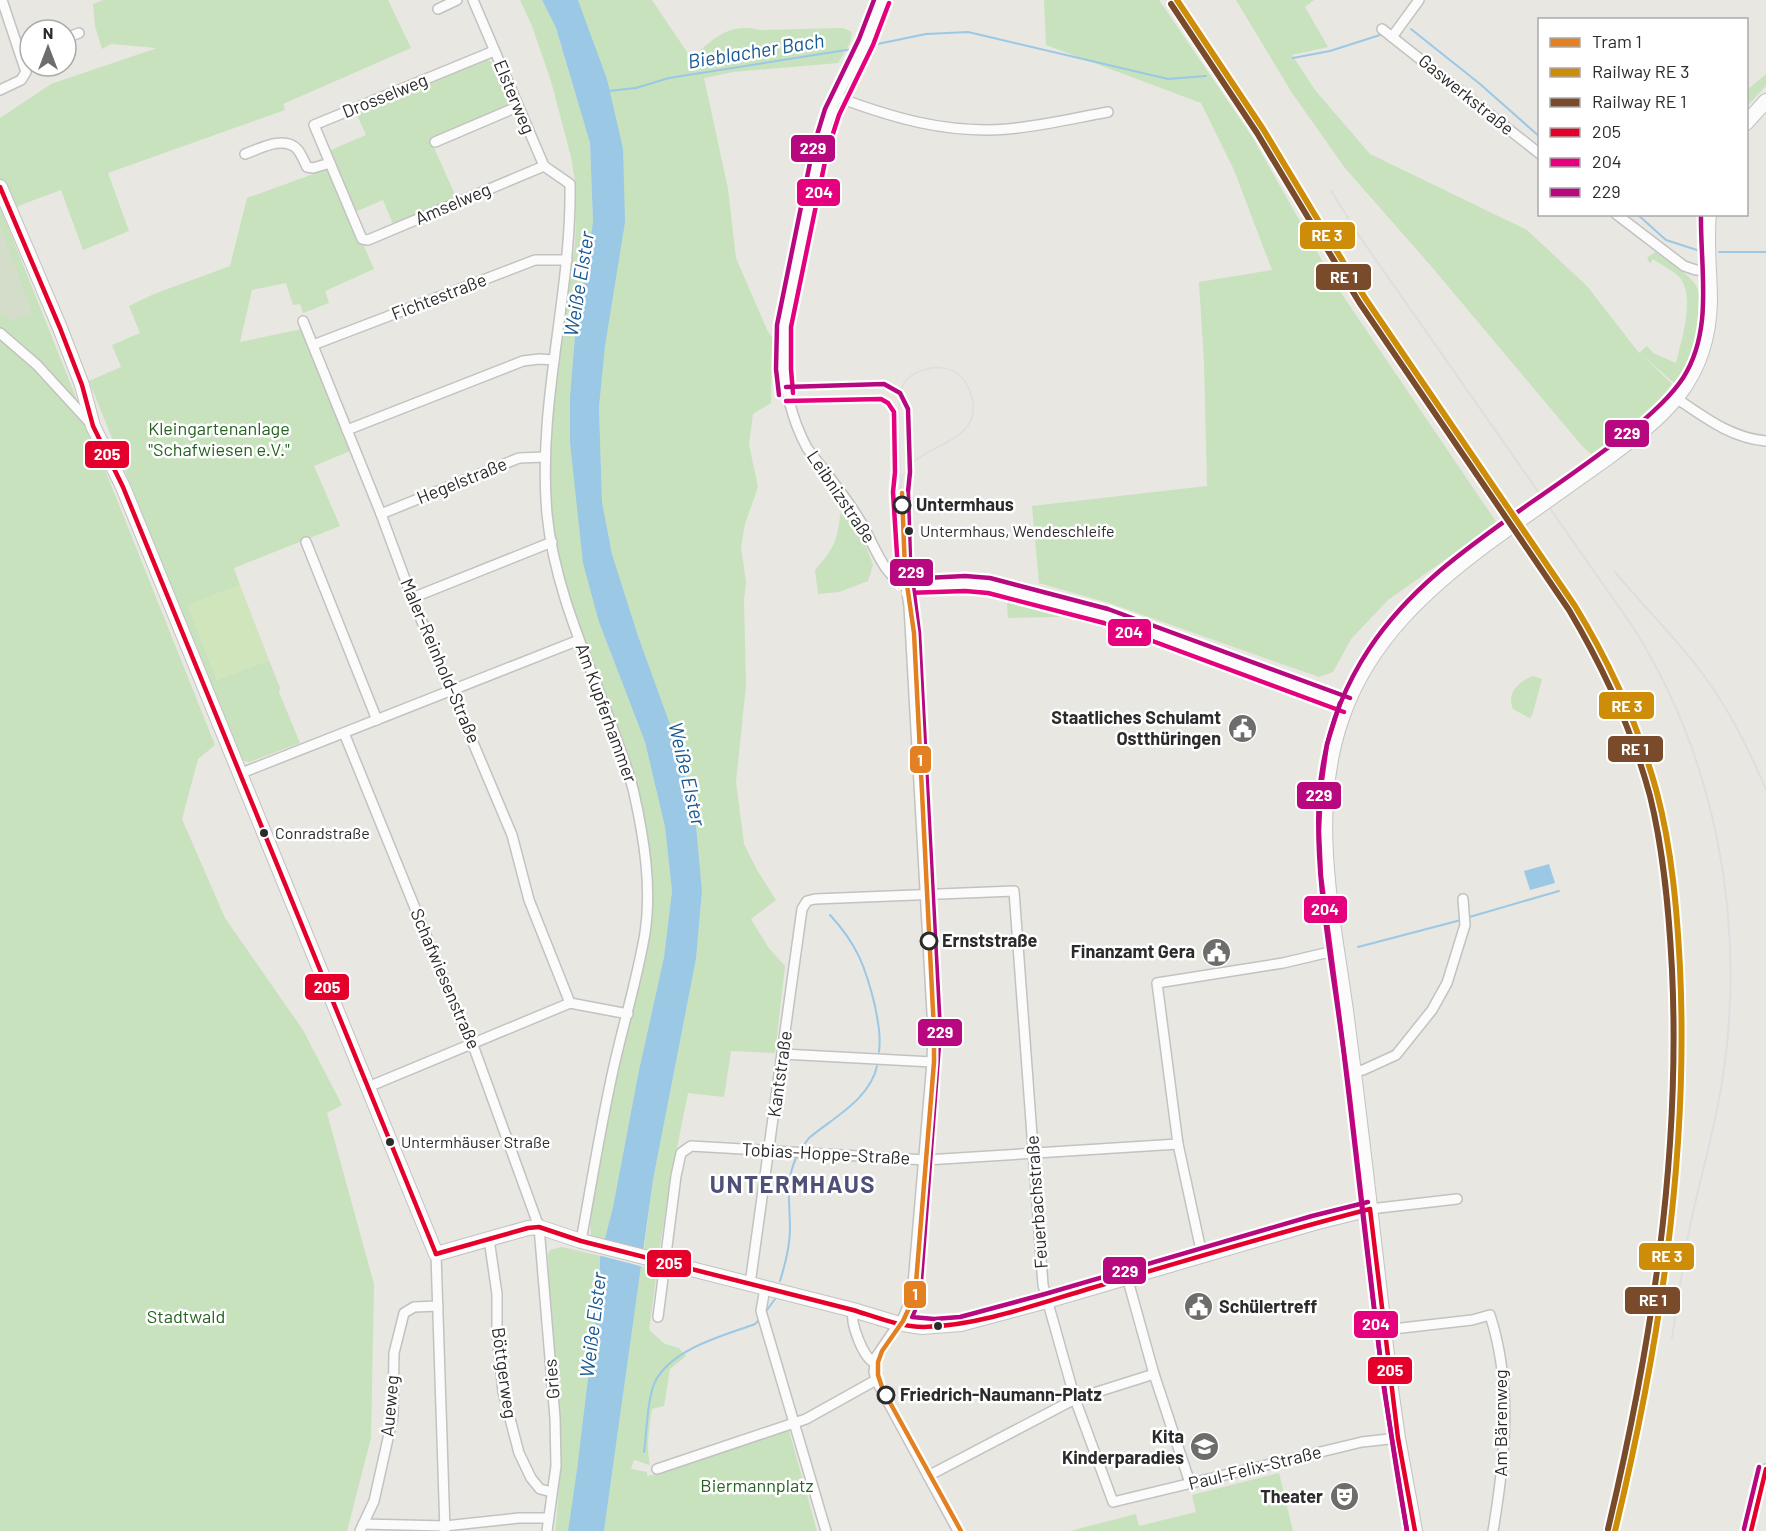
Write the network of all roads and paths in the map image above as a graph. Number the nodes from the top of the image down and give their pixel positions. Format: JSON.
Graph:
{"nodes":[{"id":1,"x":2,"y":0,"type":"edge"},
{"id":2,"x":457,"y":0,"type":"edge"},
{"id":3,"x":473,"y":0,"type":"edge"},
{"id":4,"x":882,"y":0,"type":"edge"},
{"id":5,"x":1419,"y":0,"type":"edge"},
{"id":6,"x":438,"y":9,"type":"dead end"},
{"id":7,"x":1382,"y":28,"type":"dead end"},
{"id":8,"x":18,"y":37,"type":"edge"},
{"id":9,"x":1392,"y":37,"type":"junction"},
{"id":10,"x":494,"y":51,"type":"junction"},
{"id":11,"x":22,"y":78,"type":"edge"},
{"id":12,"x":0,"y":90,"type":"edge"},
{"id":13,"x":837,"y":97,"type":"junction"},
{"id":14,"x":1766,"y":101,"type":"edge"},
{"id":15,"x":517,"y":106,"type":"junction"},
{"id":16,"x":1108,"y":112,"type":"dead end"},
{"id":17,"x":1748,"y":121,"type":"edge"},
{"id":18,"x":435,"y":142,"type":"dead end"},
{"id":19,"x":1538,"y":153,"type":"edge"},
{"id":20,"x":245,"y":154,"type":"dead end"},
{"id":21,"x":330,"y":163,"type":"junction"},
{"id":22,"x":544,"y":166,"type":"junction"},
{"id":23,"x":0,"y":187,"type":"edge"},
{"id":24,"x":1619,"y":216,"type":"edge"},
{"id":25,"x":1708,"y":216,"type":"edge"},
{"id":26,"x":362,"y":239,"type":"joint"},
{"id":27,"x":567,"y":260,"type":"junction"},
{"id":28,"x":1708,"y":270,"type":"junction"},
{"id":29,"x":303,"y":321,"type":"dead end"},
{"id":30,"x":0,"y":333,"type":"edge"},
{"id":31,"x":313,"y":345,"type":"junction"},
{"id":32,"x":554,"y":360,"type":"junction"},
{"id":33,"x":1676,"y":398,"type":"junction"},
{"id":34,"x":93,"y":426,"type":"junction"},
{"id":35,"x":347,"y":430,"type":"junction"},
{"id":36,"x":1766,"y":441,"type":"edge"},
{"id":37,"x":545,"y":457,"type":"junction"},
{"id":38,"x":381,"y":514,"type":"junction"},
{"id":39,"x":552,"y":542,"type":"junction"},
{"id":40,"x":306,"y":543,"type":"dead end"},
{"id":41,"x":906,"y":586,"type":"junction"},
{"id":42,"x":412,"y":598,"type":"junction"},
{"id":43,"x":579,"y":640,"type":"junction"},
{"id":44,"x":453,"y":690,"type":"junction"},
{"id":45,"x":1347,"y":705,"type":"junction"},
{"id":46,"x":377,"y":720,"type":"junction"},
{"id":47,"x":344,"y":733,"type":"junction"},
{"id":48,"x":239,"y":774,"type":"junction"},
{"id":49,"x":925,"y":895,"type":"junction"},
{"id":50,"x":1463,"y":899,"type":"dead end"},
{"id":51,"x":1338,"y":950,"type":"junction"},
{"id":52,"x":570,"y":1003,"type":"junction"},
{"id":53,"x":628,"y":1014,"type":"junction"},
{"id":54,"x":470,"y":1044,"type":"junction"},
{"id":55,"x":783,"y":1054,"type":"junction"},
{"id":56,"x":932,"y":1062,"type":"junction"},
{"id":57,"x":1354,"y":1071,"type":"junction"},
{"id":58,"x":368,"y":1087,"type":"junction"},
{"id":59,"x":1178,"y":1144,"type":"junction"},
{"id":60,"x":769,"y":1151,"type":"junction"},
{"id":61,"x":1033,"y":1152,"type":"junction"},
{"id":62,"x":924,"y":1160,"type":"junction"},
{"id":63,"x":1457,"y":1199,"type":"dead end"},
{"id":64,"x":1370,"y":1209,"type":"junction"},
{"id":65,"x":539,"y":1227,"type":"junction"},
{"id":66,"x":489,"y":1239,"type":"junction"},
{"id":67,"x":585,"y":1242,"type":"junction"},
{"id":68,"x":436,"y":1254,"type":"junction"},
{"id":69,"x":1202,"y":1255,"type":"junction"},
{"id":70,"x":662,"y":1262,"type":"junction"},
{"id":71,"x":1127,"y":1277,"type":"junction"},
{"id":72,"x":750,"y":1284,"type":"junction"},
{"id":73,"x":765,"y":1288,"type":"junction"},
{"id":74,"x":1047,"y":1300,"type":"junction"},
{"id":75,"x":438,"y":1306,"type":"junction"},
{"id":76,"x":853,"y":1310,"type":"junction"},
{"id":77,"x":658,"y":1317,"type":"dead end"},
{"id":78,"x":900,"y":1324,"type":"junction"},
{"id":79,"x":1384,"y":1330,"type":"junction"},
{"id":80,"x":875,"y":1364,"type":"junction"},
{"id":81,"x":1154,"y":1374,"type":"junction"},
{"id":82,"x":876,"y":1380,"type":"junction"},
{"id":83,"x":1075,"y":1399,"type":"junction"},
{"id":84,"x":794,"y":1424,"type":"junction"},
{"id":85,"x":1398,"y":1438,"type":"junction"},
{"id":86,"x":657,"y":1469,"type":"dead end"},
{"id":87,"x":928,"y":1476,"type":"junction"},
{"id":88,"x":1190,"y":1483,"type":"junction"},
{"id":89,"x":552,"y":1492,"type":"junction"},
{"id":90,"x":1113,"y":1502,"type":"joint"},
{"id":91,"x":547,"y":1518,"type":"junction"},
{"id":92,"x":362,"y":1527,"type":"edge"},
{"id":93,"x":445,"y":1528,"type":"edge"},
{"id":94,"x":547,"y":1531,"type":"edge"},
{"id":95,"x":826,"y":1531,"type":"edge"},
{"id":96,"x":958,"y":1531,"type":"edge"},
{"id":97,"x":1415,"y":1531,"type":"edge"},
{"id":98,"x":1493,"y":1531,"type":"edge"}],
"edges":[{"from":1,"to":8,"type":"street"},
{"from":2,"to":6,"type":"street"},
{"from":3,"to":10,"type":"street","name":"Elsterweg"},
{"from":4,"to":13,"type":"street","name":"Leibnizstraße"},
{"from":5,"to":9,"type":"street"},
{"from":7,"to":9,"type":"street","name":"Gaswerkstraße"},
{"from":9,"to":19,"type":"street","name":"Gaswerkstraße"},
{"from":10,"to":15,"type":"street","name":"Elsterweg"},
{"from":10,"to":21,"type":"street","name":"Drosselweg"},
{"from":11,"to":12,"type":"street"},
{"from":13,"to":16,"type":"street"},
{"from":13,"to":41,"type":"street","name":"Leibnizstraße"},
{"from":14,"to":17,"type":"main road"},
{"from":15,"to":18,"type":"street"},
{"from":15,"to":22,"type":"street","name":"Elsterweg"},
{"from":20,"to":21,"type":"street"},
{"from":21,"to":26,"type":"street","name":"Drosselweg"},
{"from":22,"to":26,"type":"street","name":"Amselweg"},
{"from":22,"to":27,"type":"street","name":"Am Kupferhammer"},
{"from":23,"to":34,"type":"main road"},
{"from":24,"to":28,"type":"street"},
{"from":25,"to":28,"type":"main road"},
{"from":27,"to":31,"type":"street","name":"Fichtestraße"},
{"from":27,"to":32,"type":"street","name":"Am Kupferhammer"},
{"from":28,"to":33,"type":"main road"},
{"from":29,"to":31,"type":"street","name":"Maler-Reinhold-Straße"},
{"from":30,"to":34,"type":"street"},
{"from":31,"to":35,"type":"street","name":"Maler-Reinhold-Straße"},
{"from":32,"to":35,"type":"street"},
{"from":32,"to":37,"type":"street","name":"Am Kupferhammer"},
{"from":33,"to":36,"type":"street"},
{"from":33,"to":45,"type":"main road","bridge":true},
{"from":34,"to":48,"type":"main road"},
{"from":35,"to":38,"type":"street","name":"Maler-Reinhold-Straße"},
{"from":37,"to":38,"type":"street","name":"Hegelstraße"},
{"from":37,"to":39,"type":"street","name":"Am Kupferhammer"},
{"from":38,"to":42,"type":"street","name":"Maler-Reinhold-Straße"},
{"from":39,"to":42,"type":"street"},
{"from":39,"to":43,"type":"street","name":"Am Kupferhammer"},
{"from":40,"to":46,"type":"street"},
{"from":41,"to":45,"type":"street"},
{"from":41,"to":49,"type":"street"},
{"from":42,"to":44,"type":"street","name":"Maler-Reinhold-Straße"},
{"from":43,"to":44,"type":"street"},
{"from":43,"to":53,"type":"street","name":"Am Kupferhammer"},
{"from":44,"to":46,"type":"street"},
{"from":44,"to":52,"type":"street","name":"Maler-Reinhold-Straße"},
{"from":45,"to":51,"type":"main road"},
{"from":46,"to":47,"type":"street"},
{"from":47,"to":48,"type":"street"},
{"from":47,"to":54,"type":"street","name":"Schafwiesenstraße"},
{"from":48,"to":58,"type":"main road"},
{"from":49,"to":55,"type":"street","name":"Kantstraße"},
{"from":49,"to":56,"type":"street"},
{"from":49,"to":61,"type":"street","name":"Feuerbachstraße"},
{"from":50,"to":57,"type":"street"},
{"from":51,"to":57,"type":"main road"},
{"from":51,"to":59,"type":"street"},
{"from":52,"to":53,"type":"street"},
{"from":52,"to":54,"type":"street"},
{"from":53,"to":67,"type":"street","name":"Am Kupferhammer"},
{"from":54,"to":58,"type":"street"},
{"from":54,"to":65,"type":"street","name":"Schafwiesenstraße"},
{"from":55,"to":56,"type":"street"},
{"from":55,"to":60,"type":"street","name":"Kantstraße"},
{"from":56,"to":62,"type":"street"},
{"from":57,"to":64,"type":"main road"},
{"from":58,"to":68,"type":"main road"},
{"from":59,"to":61,"type":"street","name":"Tobias-Hoppe-Straße"},
{"from":59,"to":69,"type":"street"},
{"from":60,"to":62,"type":"street","name":"Tobias-Hoppe-Straße"},
{"from":60,"to":70,"type":"street","name":"Tobias-Hoppe-Straße"},
{"from":60,"to":72,"type":"street","name":"Kantstraße"},
{"from":61,"to":62,"type":"street","name":"Tobias-Hoppe-Straße"},
{"from":61,"to":74,"type":"street","name":"Feuerbachstraße"},
{"from":62,"to":78,"type":"street"},
{"from":63,"to":64,"type":"street"},
{"from":64,"to":69,"type":"main road"},
{"from":64,"to":79,"type":"main road"},
{"from":65,"to":66,"type":"main road"},
{"from":65,"to":67,"type":"main road"},
{"from":65,"to":89,"type":"street","name":"Gries"},
{"from":66,"to":68,"type":"main road"},
{"from":66,"to":89,"type":"street","name":"Böttgerweg"},
{"from":67,"to":70,"type":"main road"},
{"from":68,"to":75,"type":"street"},
{"from":69,"to":71,"type":"main road"},
{"from":70,"to":72,"type":"main road"},
{"from":70,"to":77,"type":"street"},
{"from":71,"to":74,"type":"main road"},
{"from":71,"to":81,"type":"street"},
{"from":72,"to":73,"type":"main road"},
{"from":73,"to":76,"type":"main road"},
{"from":73,"to":84,"type":"street"},
{"from":74,"to":78,"type":"main road"},
{"from":74,"to":83,"type":"street","name":"Feuerbachstraße"},
{"from":75,"to":92,"type":"street","name":"Aueweg"},
{"from":75,"to":93,"type":"street"},
{"from":76,"to":78,"type":"main road"},
{"from":76,"to":80,"type":"street"},
{"from":78,"to":80,"type":"street"},
{"from":79,"to":85,"type":"main road"},
{"from":79,"to":98,"type":"street","name":"Am Bärenweg"},
{"from":80,"to":82,"type":"street"},
{"from":81,"to":83,"type":"street"},
{"from":81,"to":88,"type":"street"},
{"from":82,"to":84,"type":"street"},
{"from":82,"to":87,"type":"street"},
{"from":83,"to":87,"type":"street"},
{"from":83,"to":90,"type":"street","name":"Feuerbachstraße"},
{"from":84,"to":86,"type":"street"},
{"from":84,"to":95,"type":"street"},
{"from":85,"to":88,"type":"street","name":"Paul-Felix-Straße"},
{"from":85,"to":97,"type":"main road"},
{"from":87,"to":96,"type":"street"},
{"from":88,"to":90,"type":"street","name":"Paul-Felix-Straße"},
{"from":89,"to":91,"type":"street","name":"Gries"},
{"from":91,"to":93,"type":"street"},
{"from":91,"to":94,"type":"street","name":"Gries"},
{"from":92,"to":93,"type":"street"}]}
